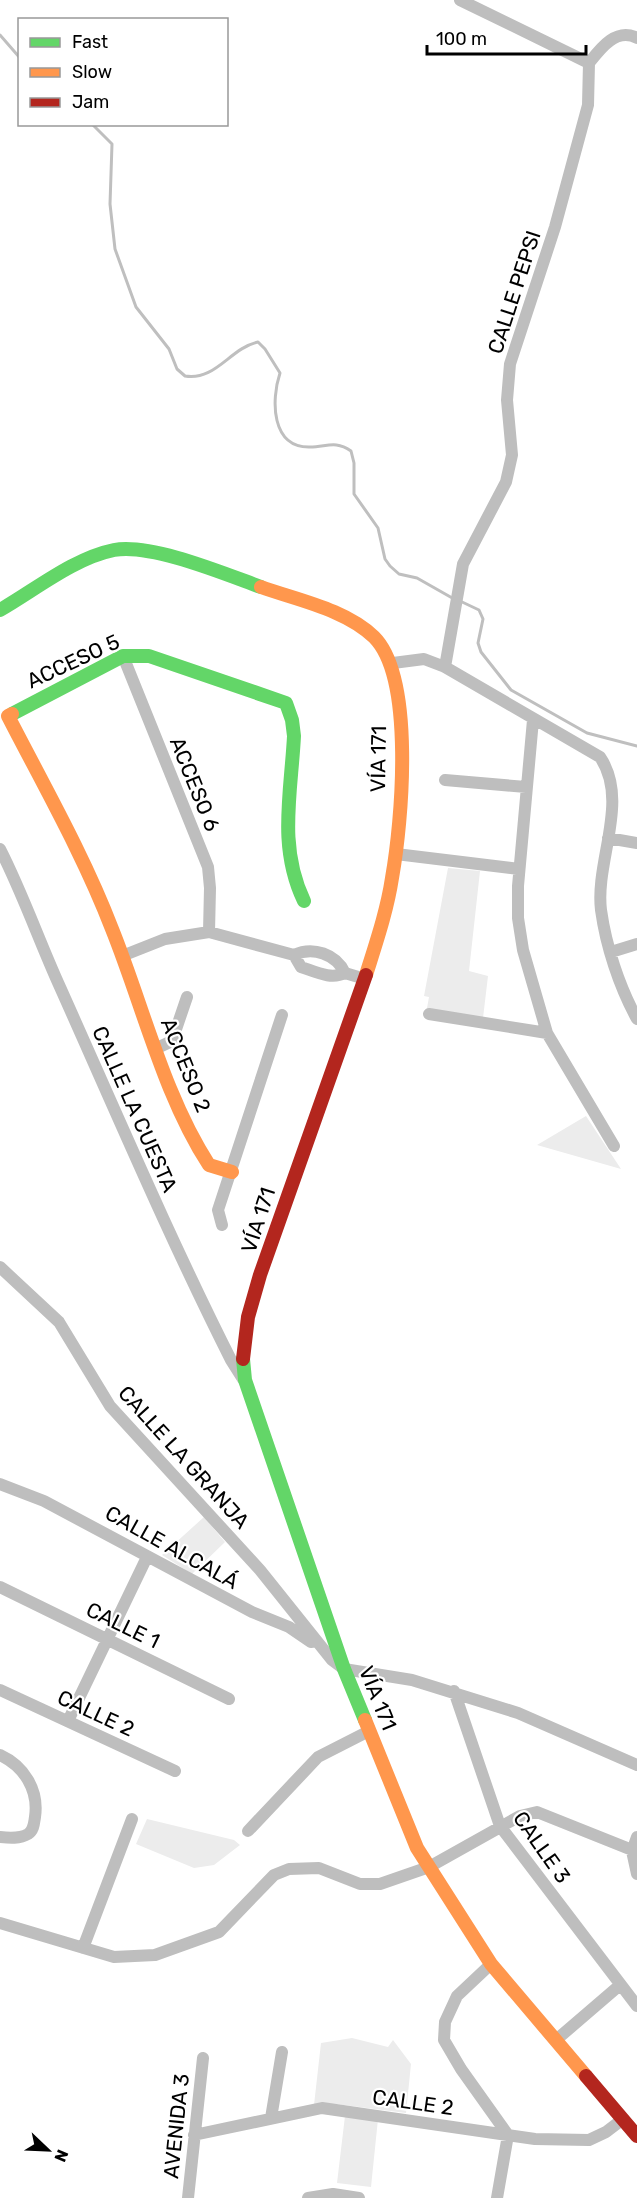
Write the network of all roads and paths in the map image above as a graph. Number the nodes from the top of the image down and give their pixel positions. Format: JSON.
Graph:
{"nodes":[{"id":1,"x":460,"y":0,"type":"edge"},
{"id":2,"x":637,"y":38,"type":"edge"},
{"id":3,"x":589,"y":63,"type":"junction"},
{"id":4,"x":0,"y":610,"type":"edge"},
{"id":5,"x":123,"y":656,"type":"junction"},
{"id":6,"x":393,"y":663,"type":"junction"},
{"id":7,"x":445,"y":667,"type":"junction"},
{"id":8,"x":4,"y":714,"type":"edge"},
{"id":9,"x":533,"y":720,"type":"junction"},
{"id":10,"x":445,"y":780,"type":"dead end"},
{"id":11,"x":526,"y":787,"type":"junction"},
{"id":12,"x":608,"y":838,"type":"junction"},
{"id":13,"x":637,"y":843,"type":"edge"},
{"id":14,"x":0,"y":849,"type":"edge"},
{"id":15,"x":396,"y":854,"type":"junction"},
{"id":16,"x":519,"y":870,"type":"junction"},
{"id":17,"x":304,"y":901,"type":"dead end"},
{"id":18,"x":209,"y":932,"type":"junction"},
{"id":19,"x":637,"y":944,"type":"edge"},
{"id":20,"x":611,"y":952,"type":"junction"},
{"id":21,"x":294,"y":955,"type":"junction"},
{"id":22,"x":122,"y":956,"type":"junction"},
{"id":23,"x":345,"y":972,"type":"junction"},
{"id":24,"x":365,"y":979,"type":"junction"},
{"id":25,"x":187,"y":997,"type":"dead end"},
{"id":26,"x":429,"y":1014,"type":"dead end"},
{"id":27,"x":282,"y":1015,"type":"dead end"},
{"id":28,"x":637,"y":1018,"type":"edge"},
{"id":29,"x":547,"y":1033,"type":"junction"},
{"id":30,"x":155,"y":1049,"type":"junction"},
{"id":31,"x":614,"y":1146,"type":"dead end"},
{"id":32,"x":231,"y":1172,"type":"junction"},
{"id":33,"x":222,"y":1225,"type":"dead end"},
{"id":34,"x":0,"y":1267,"type":"edge"},
{"id":35,"x":244,"y":1380,"type":"junction"},
{"id":36,"x":0,"y":1484,"type":"edge"},
{"id":37,"x":147,"y":1557,"type":"junction"},
{"id":38,"x":0,"y":1587,"type":"edge"},
{"id":39,"x":285,"y":1603,"type":"junction"},
{"id":40,"x":269,"y":1620,"type":"junction"},
{"id":41,"x":107,"y":1639,"type":"junction"},
{"id":42,"x":322,"y":1649,"type":"junction"},
{"id":43,"x":344,"y":1669,"type":"junction"},
{"id":44,"x":0,"y":1690,"type":"edge"},
{"id":45,"x":454,"y":1691,"type":"junction"},
{"id":46,"x":229,"y":1699,"type":"dead end"},
{"id":47,"x":68,"y":1721,"type":"junction"},
{"id":48,"x":369,"y":1731,"type":"junction"},
{"id":49,"x":5,"y":1757,"type":"edge"},
{"id":50,"x":637,"y":1765,"type":"edge"},
{"id":51,"x":175,"y":1771,"type":"dead end"},
{"id":52,"x":132,"y":1819,"type":"dead end"},
{"id":53,"x":500,"y":1826,"type":"junction"},
{"id":54,"x":248,"y":1831,"type":"dead end"},
{"id":55,"x":0,"y":1837,"type":"edge"},
{"id":56,"x":637,"y":1837,"type":"edge"},
{"id":57,"x":634,"y":1851,"type":"edge"},
{"id":58,"x":429,"y":1867,"type":"junction"},
{"id":59,"x":637,"y":1874,"type":"edge"},
{"id":60,"x":0,"y":1923,"type":"edge"},
{"id":61,"x":83,"y":1948,"type":"junction"},
{"id":62,"x":491,"y":1964,"type":"junction"},
{"id":63,"x":620,"y":1985,"type":"junction"},
{"id":64,"x":637,"y":2006,"type":"edge"},
{"id":65,"x":556,"y":2040,"type":"junction"},
{"id":66,"x":282,"y":2052,"type":"dead end"},
{"id":67,"x":203,"y":2058,"type":"dead end"},
{"id":68,"x":271,"y":2118,"type":"junction"},
{"id":69,"x":623,"y":2119,"type":"junction"},
{"id":70,"x":194,"y":2135,"type":"junction"},
{"id":71,"x":508,"y":2135,"type":"junction"},
{"id":72,"x":637,"y":2136,"type":"edge"},
{"id":73,"x":188,"y":2198,"type":"edge"},
{"id":74,"x":308,"y":2198,"type":"edge"},
{"id":75,"x":359,"y":2198,"type":"edge"},
{"id":76,"x":498,"y":2198,"type":"edge"}],
"edges":[{"from":1,"to":3,"type":"street"},
{"from":2,"to":3,"type":"street"},
{"from":3,"to":7,"type":"street","name":"CALLE PEPSI"},
{"from":4,"to":6,"type":"main road","name":"VÍA 171"},
{"from":5,"to":8,"type":"main road","name":"ACCESO 5"},
{"from":5,"to":17,"type":"main road","name":"ACCESO 5"},
{"from":5,"to":18,"type":"street","name":"ACCESO 6"},
{"from":6,"to":7,"type":"street"},
{"from":6,"to":15,"type":"main road","name":"VÍA 171"},
{"from":7,"to":9,"type":"street"},
{"from":8,"to":22,"type":"main road","name":"ACCESO 5"},
{"from":9,"to":11,"type":"street"},
{"from":9,"to":12,"type":"street"},
{"from":10,"to":11,"type":"street"},
{"from":11,"to":16,"type":"street"},
{"from":12,"to":13,"type":"street"},
{"from":12,"to":20,"type":"street"},
{"from":14,"to":35,"type":"street","name":"CALLE LA CUESTA"},
{"from":15,"to":16,"type":"street"},
{"from":15,"to":24,"type":"main road","name":"VÍA 171"},
{"from":16,"to":29,"type":"street"},
{"from":18,"to":21,"type":"street"},
{"from":18,"to":22,"type":"street"},
{"from":19,"to":20,"type":"street"},
{"from":20,"to":28,"type":"street"},
{"from":21,"to":23,"type":"street"},
{"from":21,"to":23,"type":"street"},
{"from":22,"to":30,"type":"main road","name":"ACCESO 2"},
{"from":23,"to":24,"type":"street"},
{"from":24,"to":35,"type":"main road","name":"VÍA 171"},
{"from":25,"to":30,"type":"street"},
{"from":26,"to":29,"type":"street"},
{"from":27,"to":32,"type":"street"},
{"from":29,"to":31,"type":"street"},
{"from":30,"to":32,"type":"main road","name":"ACCESO 2"},
{"from":32,"to":33,"type":"street"},
{"from":34,"to":39,"type":"street","name":"CALLE LA GRANJA"},
{"from":35,"to":43,"type":"main road","name":"VÍA 171"},
{"from":36,"to":37,"type":"street","name":"CALLE ALCALÁ"},
{"from":37,"to":40,"type":"street","name":"CALLE ALCALÁ"},
{"from":37,"to":41,"type":"street"},
{"from":38,"to":41,"type":"street","name":"CALLE 1"},
{"from":39,"to":40,"type":"street"},
{"from":39,"to":42,"type":"street","name":"CALLE LA GRANJA"},
{"from":40,"to":42,"type":"street","name":"CALLE ALCALÁ"},
{"from":41,"to":46,"type":"street","name":"CALLE 1"},
{"from":41,"to":47,"type":"street"},
{"from":42,"to":43,"type":"street","name":"CALLE LA GRANJA"},
{"from":43,"to":45,"type":"street"},
{"from":43,"to":48,"type":"main road","name":"VÍA 171"},
{"from":44,"to":47,"type":"street","name":"CALLE 2"},
{"from":45,"to":50,"type":"street"},
{"from":45,"to":53,"type":"street","name":"CALLE 3"},
{"from":47,"to":51,"type":"street","name":"CALLE 2"},
{"from":48,"to":54,"type":"street"},
{"from":48,"to":58,"type":"main road","name":"VÍA 171"},
{"from":49,"to":55,"type":"street"},
{"from":52,"to":61,"type":"street"},
{"from":53,"to":57,"type":"street"},
{"from":53,"to":58,"type":"street"},
{"from":53,"to":63,"type":"street","name":"CALLE 3"},
{"from":56,"to":57,"type":"street"},
{"from":57,"to":59,"type":"street"},
{"from":58,"to":61,"type":"street"},
{"from":58,"to":62,"type":"main road","name":"VÍA 171"},
{"from":60,"to":61,"type":"street"},
{"from":62,"to":65,"type":"main road","name":"VÍA 171"},
{"from":62,"to":71,"type":"street"},
{"from":63,"to":64,"type":"street","name":"CALLE 3"},
{"from":63,"to":65,"type":"street"},
{"from":65,"to":69,"type":"main road","name":"VÍA 171"},
{"from":66,"to":68,"type":"street"},
{"from":67,"to":70,"type":"street","name":"AVENIDA 3"},
{"from":68,"to":70,"type":"street","name":"CALLE 2"},
{"from":68,"to":71,"type":"street","name":"CALLE 2"},
{"from":69,"to":71,"type":"street","name":"CALLE 2"},
{"from":69,"to":72,"type":"main road","name":"VÍA 171"},
{"from":70,"to":73,"type":"street","name":"AVENIDA 3"},
{"from":71,"to":76,"type":"street"},
{"from":74,"to":75,"type":"street"}]}
